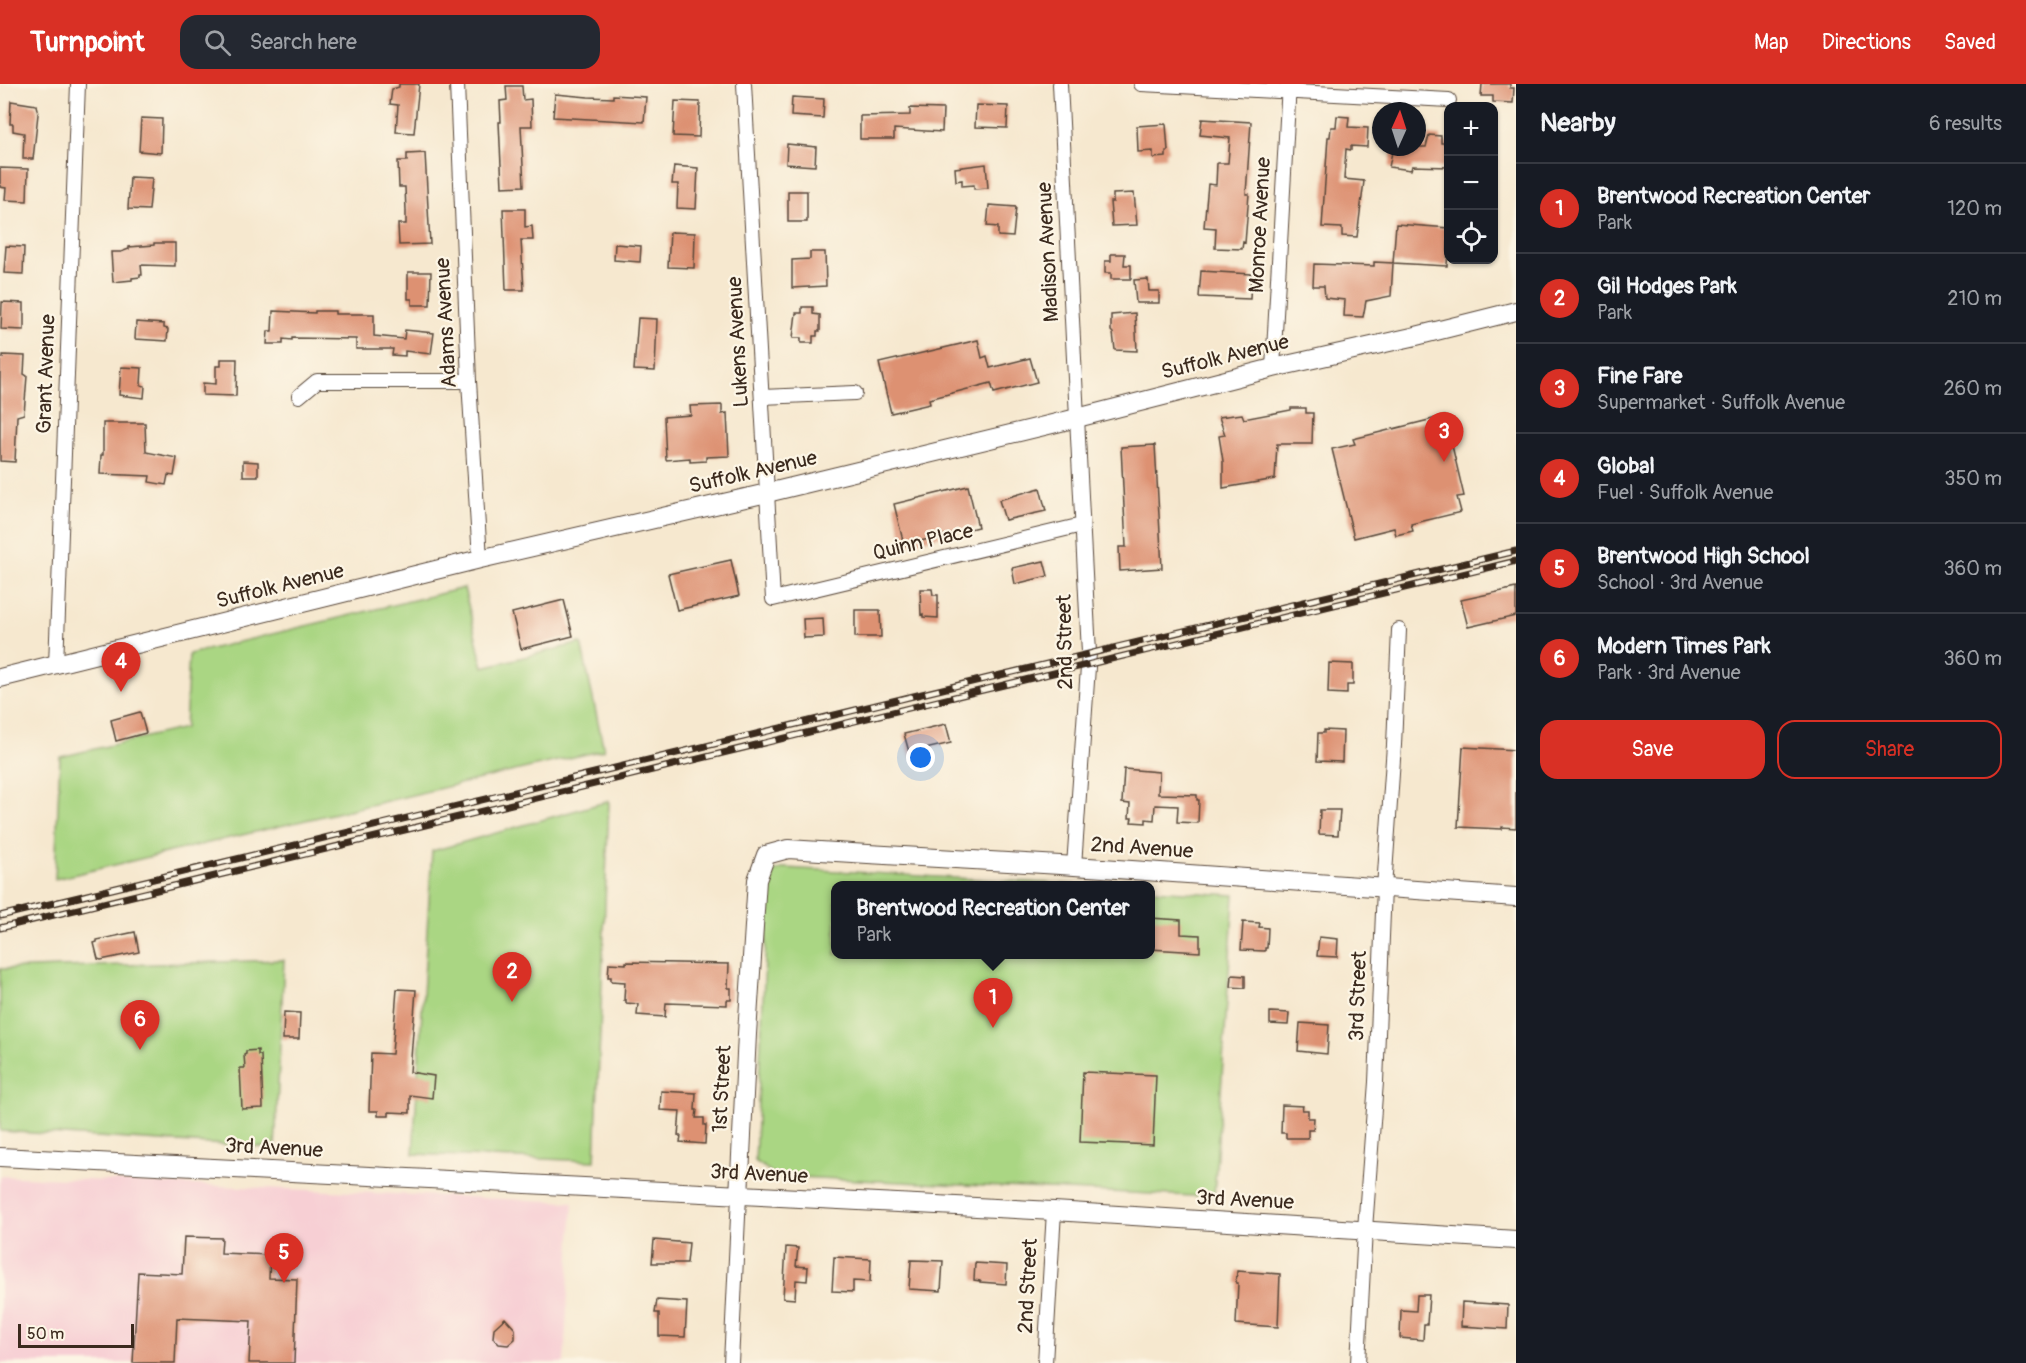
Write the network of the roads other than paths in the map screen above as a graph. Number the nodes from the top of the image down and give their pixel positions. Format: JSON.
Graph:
{"nodes":[{"id":1,"x":78,"y":84,"type":"edge"},
{"id":2,"x":457,"y":84,"type":"edge"},
{"id":3,"x":744,"y":84,"type":"edge"},
{"id":4,"x":1060,"y":84,"type":"edge"},
{"id":5,"x":1141,"y":84,"type":"edge"},
{"id":6,"x":1289,"y":87,"type":"edge"},
{"id":7,"x":1449,"y":100,"type":"dead end"},
{"id":8,"x":1516,"y":310,"type":"edge"},
{"id":9,"x":1273,"y":368,"type":"junction"},
{"id":10,"x":469,"y":381,"type":"junction"},
{"id":11,"x":855,"y":393,"type":"dead end"},
{"id":12,"x":299,"y":396,"type":"dead end"},
{"id":13,"x":762,"y":398,"type":"junction"},
{"id":14,"x":1077,"y":418,"type":"junction"},
{"id":15,"x":767,"y":493,"type":"junction"},
{"id":16,"x":1082,"y":525,"type":"junction"},
{"id":17,"x":480,"y":559,"type":"junction"},
{"id":18,"x":773,"y":598,"type":"joint"},
{"id":19,"x":1399,"y":630,"type":"dead end"},
{"id":20,"x":56,"y":665,"type":"junction"},
{"id":21,"x":0,"y":678,"type":"edge"},
{"id":22,"x":766,"y":855,"type":"joint"},
{"id":23,"x":1074,"y":866,"type":"junction"},
{"id":24,"x":1384,"y":888,"type":"junction"},
{"id":25,"x":1516,"y":897,"type":"edge"},
{"id":26,"x":0,"y":1157,"type":"edge"},
{"id":27,"x":740,"y":1196,"type":"junction"},
{"id":28,"x":1054,"y":1211,"type":"junction"},
{"id":29,"x":1365,"y":1230,"type":"junction"},
{"id":30,"x":1516,"y":1239,"type":"edge"},
{"id":31,"x":731,"y":1363,"type":"edge"},
{"id":32,"x":1045,"y":1363,"type":"edge"},
{"id":33,"x":1358,"y":1363,"type":"edge"}],
"edges":[{"from":1,"to":20,"type":"street","name":"Grant Avenue"},
{"from":2,"to":10,"type":"street","name":"Adams Avenue"},
{"from":3,"to":13,"type":"street","name":"Lukens Avenue"},
{"from":4,"to":14,"type":"street","name":"Madison Avenue"},
{"from":5,"to":6,"type":"street"},
{"from":6,"to":7,"type":"street"},
{"from":6,"to":9,"type":"street","name":"Monroe Avenue"},
{"from":8,"to":9,"type":"street","name":"Suffolk Avenue"},
{"from":9,"to":14,"type":"street","name":"Suffolk Avenue"},
{"from":10,"to":12,"type":"street"},
{"from":10,"to":17,"type":"street","name":"Adams Avenue"},
{"from":11,"to":13,"type":"street"},
{"from":13,"to":15,"type":"street","name":"Lukens Avenue"},
{"from":14,"to":15,"type":"street","name":"Suffolk Avenue"},
{"from":14,"to":16,"type":"street","name":"2nd Street"},
{"from":15,"to":17,"type":"street","name":"Suffolk Avenue"},
{"from":15,"to":18,"type":"street","name":"Lukens Avenue"},
{"from":16,"to":18,"type":"street","name":"Quinn Place"},
{"from":16,"to":23,"type":"street","name":"2nd Street"},
{"from":17,"to":20,"type":"street","name":"Suffolk Avenue"},
{"from":19,"to":24,"type":"street","name":"3rd Street"},
{"from":20,"to":21,"type":"street","name":"Suffolk Avenue"},
{"from":22,"to":23,"type":"street","name":"2nd Avenue"},
{"from":22,"to":27,"type":"street","name":"1st Street"},
{"from":23,"to":24,"type":"street","name":"2nd Avenue"},
{"from":24,"to":25,"type":"street","name":"2nd Avenue"},
{"from":24,"to":29,"type":"street","name":"3rd Street"},
{"from":26,"to":27,"type":"street","name":"3rd Avenue"},
{"from":27,"to":28,"type":"street","name":"3rd Avenue"},
{"from":27,"to":31,"type":"street","name":"1st Street"},
{"from":28,"to":29,"type":"street","name":"3rd Avenue"},
{"from":28,"to":32,"type":"street","name":"2nd Street"},
{"from":29,"to":30,"type":"street","name":"3rd Avenue"},
{"from":29,"to":33,"type":"street","name":"3rd Street"}]}
